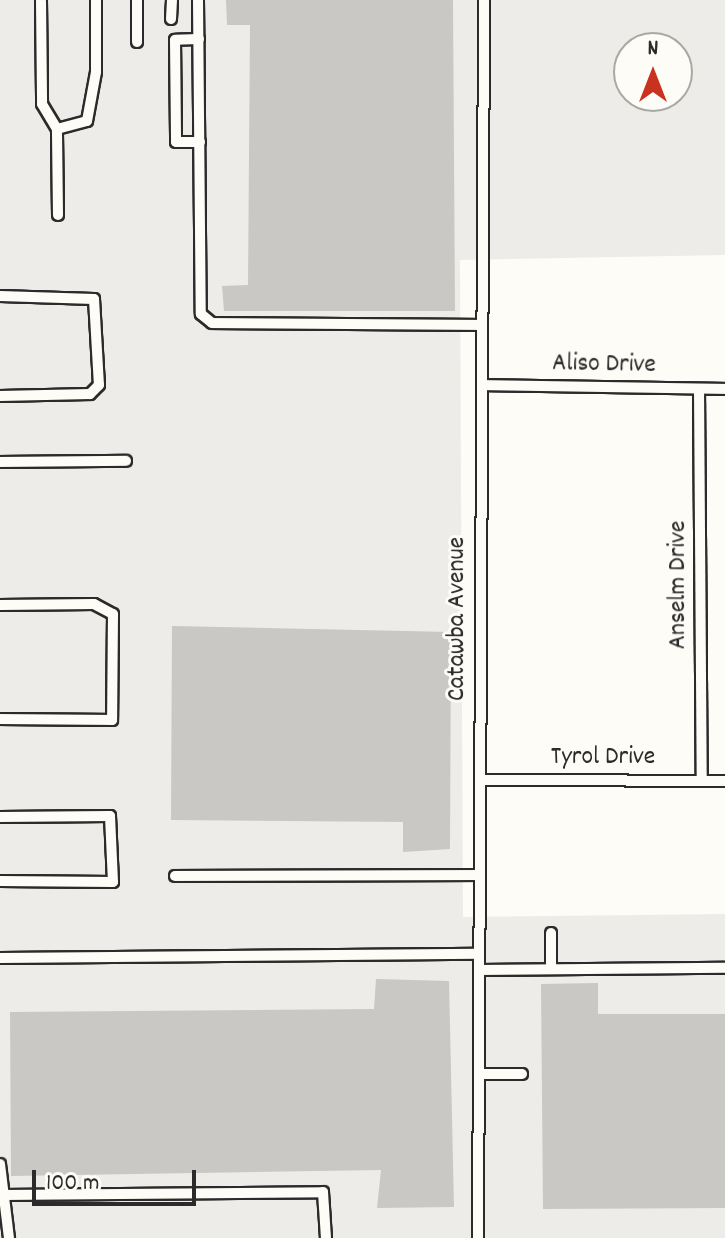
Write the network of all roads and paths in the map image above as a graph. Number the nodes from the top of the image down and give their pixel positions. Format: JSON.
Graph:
{"nodes":[{"id":1,"x":96,"y":0,"type":"edge"},
{"id":2,"x":137,"y":0,"type":"edge"},
{"id":3,"x":172,"y":0,"type":"edge"},
{"id":4,"x":198,"y":0,"type":"edge"},
{"id":5,"x":484,"y":0,"type":"edge"},
{"id":6,"x":41,"y":1,"type":"edge"},
{"id":7,"x":171,"y":19,"type":"dead end"},
{"id":8,"x":199,"y":39,"type":"junction"},
{"id":9,"x":137,"y":42,"type":"dead end"},
{"id":10,"x":57,"y":129,"type":"junction"},
{"id":11,"x":200,"y":142,"type":"junction"},
{"id":12,"x":58,"y":215,"type":"dead end"},
{"id":13,"x":0,"y":296,"type":"edge"},
{"id":14,"x":482,"y":325,"type":"junction"},
{"id":15,"x":482,"y":385,"type":"junction"},
{"id":16,"x":699,"y":389,"type":"junction"},
{"id":17,"x":725,"y":389,"type":"edge"},
{"id":18,"x":0,"y":396,"type":"edge"},
{"id":19,"x":126,"y":461,"type":"dead end"},
{"id":20,"x":0,"y":462,"type":"edge"},
{"id":21,"x":0,"y":605,"type":"edge"},
{"id":22,"x":0,"y":719,"type":"edge"},
{"id":23,"x":480,"y":780,"type":"junction"},
{"id":24,"x":702,"y":781,"type":"junction"},
{"id":25,"x":725,"y":781,"type":"edge"},
{"id":26,"x":0,"y":817,"type":"edge"},
{"id":27,"x":479,"y":875,"type":"junction"},
{"id":28,"x":175,"y":876,"type":"dead end"},
{"id":29,"x":0,"y":881,"type":"edge"},
{"id":30,"x":551,"y":933,"type":"dead end"},
{"id":31,"x":479,"y":954,"type":"junction"},
{"id":32,"x":0,"y":958,"type":"edge"},
{"id":33,"x":725,"y":968,"type":"edge"},
{"id":34,"x":551,"y":969,"type":"junction"},
{"id":35,"x":479,"y":970,"type":"junction"},
{"id":36,"x":479,"y":1074,"type":"junction"},
{"id":37,"x":522,"y":1074,"type":"dead end"},
{"id":38,"x":0,"y":1164,"type":"edge"},
{"id":39,"x":7,"y":1195,"type":"junction"},
{"id":40,"x":9,"y":1238,"type":"edge"},
{"id":41,"x":326,"y":1238,"type":"edge"},
{"id":42,"x":478,"y":1238,"type":"edge"}],
"edges":[{"from":1,"to":10,"type":"street"},
{"from":2,"to":9,"type":"street"},
{"from":3,"to":7,"type":"street"},
{"from":4,"to":8,"type":"street"},
{"from":5,"to":14,"type":"street","name":"Catawba Avenue"},
{"from":6,"to":10,"type":"street"},
{"from":8,"to":11,"type":"street"},
{"from":8,"to":11,"type":"street"},
{"from":10,"to":12,"type":"street"},
{"from":11,"to":14,"type":"street"},
{"from":13,"to":18,"type":"street"},
{"from":14,"to":15,"type":"street","name":"Catawba Avenue"},
{"from":15,"to":16,"type":"street","name":"Aliso Drive"},
{"from":15,"to":23,"type":"street","name":"Catawba Avenue"},
{"from":16,"to":17,"type":"street","name":"Aliso Drive"},
{"from":16,"to":24,"type":"street","name":"Anselm Drive"},
{"from":19,"to":20,"type":"street"},
{"from":21,"to":22,"type":"street"},
{"from":23,"to":24,"type":"street","name":"Tyrol Drive"},
{"from":23,"to":27,"type":"street","name":"Catawba Avenue"},
{"from":24,"to":25,"type":"street","name":"Tyrol Drive"},
{"from":26,"to":29,"type":"street"},
{"from":27,"to":28,"type":"street"},
{"from":27,"to":31,"type":"street","name":"Catawba Avenue"},
{"from":30,"to":34,"type":"street"},
{"from":31,"to":32,"type":"street"},
{"from":31,"to":35,"type":"street","name":"Catawba Avenue"},
{"from":33,"to":34,"type":"street"},
{"from":34,"to":35,"type":"street"},
{"from":35,"to":36,"type":"street","name":"Catawba Avenue"},
{"from":36,"to":37,"type":"street"},
{"from":36,"to":42,"type":"street","name":"Catawba Avenue"},
{"from":38,"to":39,"type":"street"},
{"from":39,"to":40,"type":"street"},
{"from":39,"to":41,"type":"street"}]}
